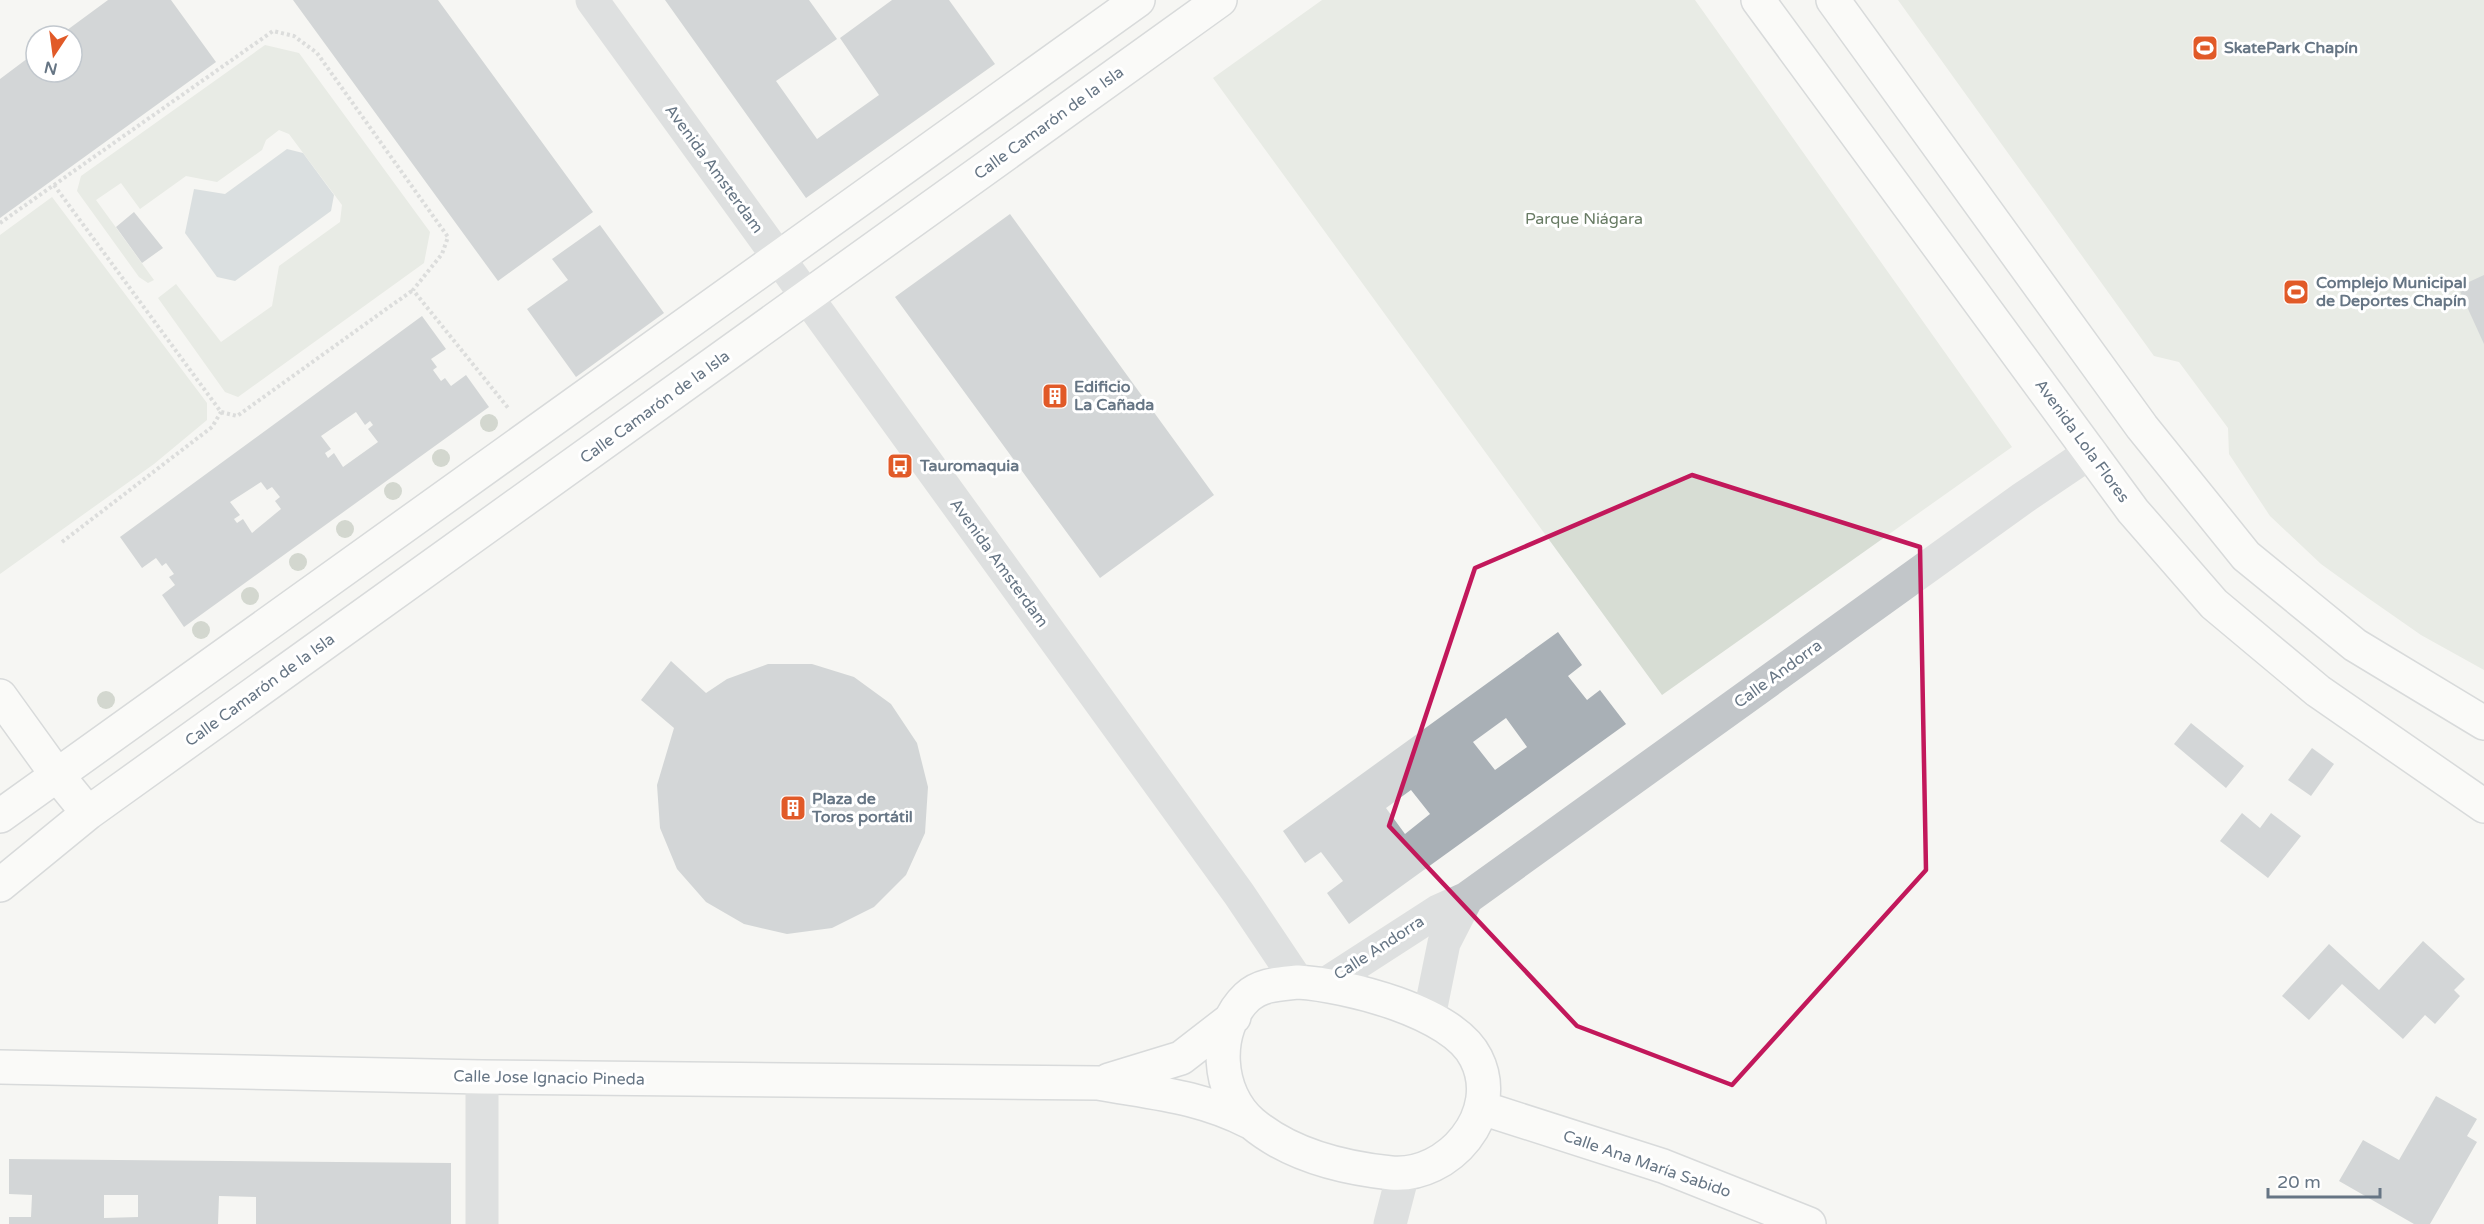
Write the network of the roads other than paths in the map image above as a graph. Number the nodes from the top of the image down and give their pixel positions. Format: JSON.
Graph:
{"nodes":[{"id":1,"x":592,"y":0,"type":"edge"},
{"id":2,"x":1138,"y":0,"type":"edge"},
{"id":3,"x":1220,"y":0,"type":"edge"},
{"id":4,"x":1758,"y":0,"type":"edge"},
{"id":5,"x":1833,"y":0,"type":"edge"},
{"id":6,"x":778,"y":257,"type":"junction"},
{"id":7,"x":808,"y":298,"type":"junction"},
{"id":8,"x":2091,"y":452,"type":"junction"},
{"id":9,"x":0,"y":696,"type":"edge"},
{"id":10,"x":2484,"y":723,"type":"edge"},
{"id":11,"x":57,"y":775,"type":"junction"},
{"id":12,"x":2484,"y":806,"type":"edge"},
{"id":13,"x":88,"y":813,"type":"junction"},
{"id":14,"x":0,"y":816,"type":"edge"},
{"id":15,"x":0,"y":885,"type":"edge"},
{"id":16,"x":1467,"y":898,"type":"junction"},
{"id":17,"x":1311,"y":983,"type":"junction"},
{"id":18,"x":1234,"y":1017,"type":"junction"},
{"id":19,"x":1429,"y":1017,"type":"junction"},
{"id":20,"x":2,"y":1066,"type":"edge"},
{"id":21,"x":482,"y":1077,"type":"junction"},
{"id":22,"x":1098,"y":1083,"type":"junction"},
{"id":23,"x":1482,"y":1108,"type":"junction"},
{"id":24,"x":1250,"y":1122,"type":"junction"},
{"id":25,"x":1403,"y":1174,"type":"junction"},
{"id":26,"x":482,"y":1224,"type":"edge"},
{"id":27,"x":1390,"y":1224,"type":"edge"},
{"id":28,"x":1809,"y":1224,"type":"edge"}],
"edges":[{"from":1,"to":6,"type":"street","name":"Avenida Amsterdam"},
{"from":2,"to":6,"type":"street"},
{"from":3,"to":7,"type":"street","name":"Calle Camarón de la Isla"},
{"from":4,"to":8,"type":"street","name":"Avenida Lola Flores"},
{"from":5,"to":10,"type":"street"},
{"from":6,"to":7,"type":"street","name":"Avenida Amsterdam"},
{"from":6,"to":11,"type":"street"},
{"from":7,"to":13,"type":"street","name":"Calle Camarón de la Isla"},
{"from":7,"to":17,"type":"street","name":"Avenida Amsterdam"},
{"from":8,"to":12,"type":"street","name":"Avenida Lola Flores"},
{"from":8,"to":16,"type":"street","name":"Calle Andorra"},
{"from":9,"to":11,"type":"street"},
{"from":11,"to":13,"type":"street"},
{"from":11,"to":14,"type":"street"},
{"from":13,"to":15,"type":"street","name":"Calle Camarón de la Isla"},
{"from":16,"to":17,"type":"street","name":"Calle Andorra"},
{"from":16,"to":19,"type":"street","name":"Calle Andorra"},
{"from":17,"to":18,"type":"street"},
{"from":17,"to":19,"type":"street"},
{"from":18,"to":22,"type":"street","name":"Calle Jose Ignacio Pineda"},
{"from":18,"to":24,"type":"street"},
{"from":19,"to":23,"type":"street"},
{"from":20,"to":21,"type":"street","name":"Calle Jose Ignacio Pineda"},
{"from":21,"to":22,"type":"street","name":"Calle Jose Ignacio Pineda"},
{"from":21,"to":26,"type":"street"},
{"from":22,"to":24,"type":"street","name":"Calle Jose Ignacio Pineda"},
{"from":23,"to":25,"type":"street"},
{"from":23,"to":28,"type":"street","name":"Calle Ana María Sabido"},
{"from":24,"to":25,"type":"street"},
{"from":25,"to":27,"type":"street"}]}
